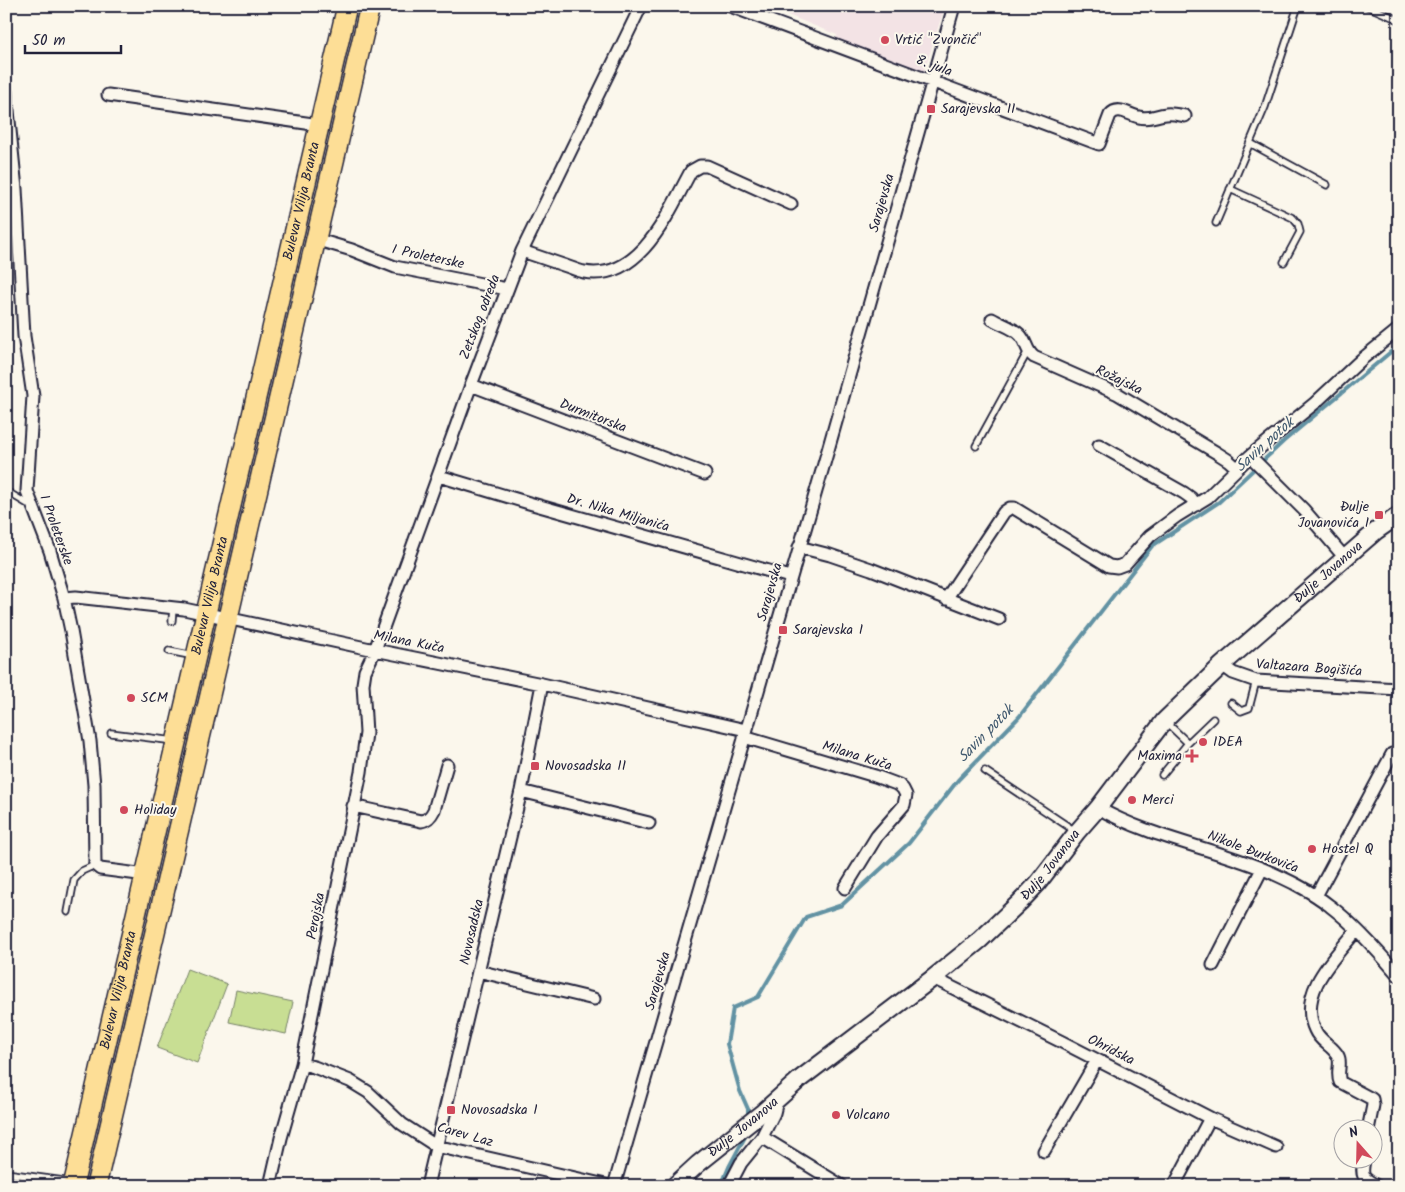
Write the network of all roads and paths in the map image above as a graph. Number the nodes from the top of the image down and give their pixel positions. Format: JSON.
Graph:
{"nodes":[{"id":1,"x":347,"y":6,"type":"edge"},
{"id":2,"x":370,"y":6,"type":"edge"},
{"id":3,"x":641,"y":6,"type":"edge"},
{"id":4,"x":730,"y":6,"type":"edge"},
{"id":5,"x":954,"y":6,"type":"edge"},
{"id":6,"x":1298,"y":6,"type":"edge"},
{"id":7,"x":1367,"y":6,"type":"edge"},
{"id":8,"x":1399,"y":20,"type":"edge"},
{"id":9,"x":933,"y":82,"type":"junction"},
{"id":10,"x":6,"y":91,"type":"edge"},
{"id":11,"x":108,"y":95,"type":"dead end"},
{"id":12,"x":1185,"y":116,"type":"dead end"},
{"id":13,"x":320,"y":125,"type":"junction"},
{"id":14,"x":1250,"y":143,"type":"junction"},
{"id":15,"x":1327,"y":185,"type":"dead end"},
{"id":16,"x":1230,"y":189,"type":"junction"},
{"id":17,"x":792,"y":204,"type":"dead end"},
{"id":18,"x":1216,"y":223,"type":"dead end"},
{"id":19,"x":316,"y":240,"type":"junction"},
{"id":20,"x":522,"y":251,"type":"junction"},
{"id":21,"x":1284,"y":262,"type":"dead end"},
{"id":22,"x":507,"y":288,"type":"junction"},
{"id":23,"x":992,"y":319,"type":"dead end"},
{"id":24,"x":1399,"y":329,"type":"edge"},
{"id":25,"x":1028,"y":352,"type":"junction"},
{"id":26,"x":471,"y":385,"type":"junction"},
{"id":27,"x":1099,"y":445,"type":"dead end"},
{"id":28,"x":976,"y":446,"type":"dead end"},
{"id":29,"x":1256,"y":463,"type":"junction"},
{"id":30,"x":1237,"y":468,"type":"junction"},
{"id":31,"x":704,"y":474,"type":"dead end"},
{"id":32,"x":439,"y":476,"type":"junction"},
{"id":33,"x":6,"y":491,"type":"edge"},
{"id":34,"x":1196,"y":505,"type":"junction"},
{"id":35,"x":31,"y":506,"type":"junction"},
{"id":36,"x":1399,"y":515,"type":"edge"},
{"id":37,"x":799,"y":547,"type":"junction"},
{"id":38,"x":1344,"y":558,"type":"junction"},
{"id":39,"x":790,"y":577,"type":"junction"},
{"id":40,"x":64,"y":598,"type":"junction"},
{"id":41,"x":946,"y":599,"type":"junction"},
{"id":42,"x":173,"y":608,"type":"junction"},
{"id":43,"x":206,"y":614,"type":"junction"},
{"id":44,"x":228,"y":618,"type":"junction"},
{"id":45,"x":998,"y":619,"type":"dead end"},
{"id":46,"x":172,"y":621,"type":"dead end"},
{"id":47,"x":375,"y":650,"type":"junction"},
{"id":48,"x":169,"y":651,"type":"dead end"},
{"id":49,"x":196,"y":657,"type":"junction"},
{"id":50,"x":1222,"y":665,"type":"junction"},
{"id":51,"x":1256,"y":681,"type":"junction"},
{"id":52,"x":542,"y":684,"type":"junction"},
{"id":53,"x":1399,"y":689,"type":"edge"},
{"id":54,"x":1231,"y":703,"type":"dead end"},
{"id":55,"x":1212,"y":719,"type":"dead end"},
{"id":56,"x":1164,"y":721,"type":"junction"},
{"id":57,"x":111,"y":733,"type":"dead end"},
{"id":58,"x":745,"y":734,"type":"junction"},
{"id":59,"x":176,"y":742,"type":"junction"},
{"id":60,"x":1188,"y":743,"type":"junction"},
{"id":61,"x":1392,"y":754,"type":"dead end"},
{"id":62,"x":447,"y":764,"type":"dead end"},
{"id":63,"x":985,"y":771,"type":"dead end"},
{"id":64,"x":1162,"y":776,"type":"dead end"},
{"id":65,"x":521,"y":791,"type":"junction"},
{"id":66,"x":353,"y":806,"type":"junction"},
{"id":67,"x":1098,"y":808,"type":"junction"},
{"id":68,"x":649,"y":823,"type":"dead end"},
{"id":69,"x":1077,"y":832,"type":"junction"},
{"id":70,"x":95,"y":865,"type":"junction"},
{"id":71,"x":1262,"y":869,"type":"junction"},
{"id":72,"x":146,"y":875,"type":"junction"},
{"id":73,"x":846,"y":888,"type":"dead end"},
{"id":74,"x":1316,"y":896,"type":"junction"},
{"id":75,"x":68,"y":912,"type":"dead end"},
{"id":76,"x":1357,"y":930,"type":"junction"},
{"id":77,"x":1213,"y":965,"type":"dead end"},
{"id":78,"x":478,"y":972,"type":"junction"},
{"id":79,"x":1399,"y":976,"type":"edge"},
{"id":80,"x":933,"y":978,"type":"junction"},
{"id":81,"x":594,"y":999,"type":"dead end"},
{"id":82,"x":1097,"y":1060,"type":"junction"},
{"id":83,"x":302,"y":1064,"type":"junction"},
{"id":84,"x":778,"y":1099,"type":"junction"},
{"id":85,"x":1210,"y":1118,"type":"junction"},
{"id":86,"x":1370,"y":1120,"type":"edge"},
{"id":87,"x":762,"y":1138,"type":"junction"},
{"id":88,"x":436,"y":1146,"type":"junction"},
{"id":89,"x":1276,"y":1147,"type":"dead end"},
{"id":90,"x":1044,"y":1152,"type":"dead end"},
{"id":91,"x":1362,"y":1170,"type":"edge"},
{"id":92,"x":6,"y":1173,"type":"edge"},
{"id":93,"x":74,"y":1184,"type":"edge"},
{"id":94,"x":96,"y":1186,"type":"edge"},
{"id":95,"x":270,"y":1186,"type":"edge"},
{"id":96,"x":427,"y":1186,"type":"edge"},
{"id":97,"x":610,"y":1186,"type":"edge"},
{"id":98,"x":614,"y":1186,"type":"edge"},
{"id":99,"x":674,"y":1186,"type":"edge"},
{"id":100,"x":729,"y":1186,"type":"edge"},
{"id":101,"x":842,"y":1186,"type":"edge"},
{"id":102,"x":1174,"y":1186,"type":"edge"},
{"id":103,"x":1377,"y":1186,"type":"edge"}],
"edges":[{"from":1,"to":13,"type":"main road","name":"Bulevar Vilija Branta"},
{"from":2,"to":19,"type":"main road","name":"Bulevar Vilija Branta"},
{"from":3,"to":20,"type":"street","name":"Zetskog odreda"},
{"from":4,"to":9,"type":"street","name":"8. jula"},
{"from":5,"to":9,"type":"street","name":"Sarajevska"},
{"from":6,"to":14,"type":"lane"},
{"from":7,"to":8,"type":"lane"},
{"from":9,"to":12,"type":"street","name":"8. jula"},
{"from":9,"to":37,"type":"street","name":"Sarajevska"},
{"from":10,"to":35,"type":"street","name":"I Proleterske"},
{"from":11,"to":13,"type":"street"},
{"from":13,"to":43,"type":"main road","name":"Bulevar Vilija Branta"},
{"from":14,"to":15,"type":"lane"},
{"from":14,"to":16,"type":"lane"},
{"from":16,"to":18,"type":"lane"},
{"from":16,"to":21,"type":"lane"},
{"from":17,"to":20,"type":"street"},
{"from":19,"to":22,"type":"street","name":"I Proleterske"},
{"from":19,"to":44,"type":"main road","name":"Bulevar Vilija Branta"},
{"from":20,"to":22,"type":"street","name":"Zetskog odreda"},
{"from":22,"to":26,"type":"street","name":"Zetskog odreda"},
{"from":23,"to":25,"type":"street","name":"Rožajska"},
{"from":24,"to":29,"type":"street"},
{"from":25,"to":28,"type":"lane"},
{"from":25,"to":30,"type":"street","name":"Rožajska"},
{"from":26,"to":31,"type":"street","name":"Durmitorska"},
{"from":26,"to":32,"type":"street","name":"Zetskog odreda"},
{"from":27,"to":34,"type":"street"},
{"from":29,"to":30,"type":"street"},
{"from":29,"to":38,"type":"street"},
{"from":30,"to":34,"type":"street"},
{"from":32,"to":39,"type":"street","name":"Dr. Nika Miljanića"},
{"from":32,"to":47,"type":"street","name":"Zetskog odreda"},
{"from":33,"to":35,"type":"lane"},
{"from":34,"to":41,"type":"street"},
{"from":35,"to":40,"type":"street","name":"I Proleterske"},
{"from":36,"to":38,"type":"street","name":"Đulje Jovanova"},
{"from":37,"to":39,"type":"street","name":"Sarajevska"},
{"from":37,"to":41,"type":"street"},
{"from":38,"to":50,"type":"street","name":"Đulje Jovanova"},
{"from":39,"to":58,"type":"street","name":"Sarajevska"},
{"from":40,"to":42,"type":"street","name":"Milana Kuča"},
{"from":40,"to":70,"type":"street","name":"I Proleterske"},
{"from":41,"to":45,"type":"street"},
{"from":42,"to":43,"type":"street","name":"Milana Kuča"},
{"from":42,"to":46,"type":"lane"},
{"from":43,"to":44,"type":"street","name":"Milana Kuča"},
{"from":43,"to":49,"type":"main road","name":"Bulevar Vilija Branta"},
{"from":44,"to":47,"type":"street","name":"Milana Kuča"},
{"from":44,"to":94,"type":"main road","name":"Bulevar Vilija Branta"},
{"from":47,"to":52,"type":"street","name":"Milana Kuča"},
{"from":47,"to":66,"type":"street","name":"Perojska"},
{"from":48,"to":49,"type":"lane"},
{"from":49,"to":59,"type":"main road","name":"Bulevar Vilija Branta"},
{"from":50,"to":51,"type":"street","name":"Valtazara Bogišića"},
{"from":50,"to":56,"type":"street","name":"Đulje Jovanova"},
{"from":51,"to":53,"type":"street","name":"Valtazara Bogišića"},
{"from":51,"to":54,"type":"lane"},
{"from":52,"to":58,"type":"street","name":"Milana Kuča"},
{"from":52,"to":65,"type":"street","name":"Novosadska"},
{"from":55,"to":60,"type":"lane"},
{"from":56,"to":60,"type":"lane"},
{"from":56,"to":67,"type":"street","name":"Đulje Jovanova"},
{"from":57,"to":59,"type":"lane"},
{"from":58,"to":73,"type":"street","name":"Milana Kuča"},
{"from":58,"to":98,"type":"street","name":"Sarajevska"},
{"from":59,"to":72,"type":"main road","name":"Bulevar Vilija Branta"},
{"from":60,"to":64,"type":"lane"},
{"from":61,"to":74,"type":"street"},
{"from":62,"to":66,"type":"street"},
{"from":63,"to":69,"type":"lane"},
{"from":65,"to":68,"type":"street"},
{"from":65,"to":78,"type":"street","name":"Novosadska"},
{"from":66,"to":83,"type":"street","name":"Perojska"},
{"from":67,"to":69,"type":"street","name":"Đulje Jovanova"},
{"from":67,"to":71,"type":"street","name":"Nikole Đurkovića"},
{"from":69,"to":80,"type":"street","name":"Đulje Jovanova"},
{"from":70,"to":72,"type":"street"},
{"from":70,"to":75,"type":"lane"},
{"from":71,"to":74,"type":"street","name":"Nikole Đurkovića"},
{"from":71,"to":77,"type":"street"},
{"from":72,"to":93,"type":"main road","name":"Bulevar Vilija Branta"},
{"from":74,"to":76,"type":"street","name":"Nikole Đurkovića"},
{"from":76,"to":79,"type":"street","name":"Nikole Đurkovića"},
{"from":76,"to":86,"type":"street"},
{"from":78,"to":81,"type":"street"},
{"from":78,"to":88,"type":"street","name":"Novosadska"},
{"from":80,"to":82,"type":"street","name":"Ohridska"},
{"from":80,"to":84,"type":"street","name":"Đulje Jovanova"},
{"from":82,"to":85,"type":"street","name":"Ohridska"},
{"from":82,"to":90,"type":"street"},
{"from":83,"to":88,"type":"street","name":"Carev Laz"},
{"from":83,"to":95,"type":"street","name":"Perojska"},
{"from":84,"to":87,"type":"street"},
{"from":84,"to":99,"type":"street","name":"Đulje Jovanova"},
{"from":85,"to":89,"type":"street","name":"Ohridska"},
{"from":85,"to":102,"type":"street"},
{"from":87,"to":100,"type":"street"},
{"from":87,"to":101,"type":"street"},
{"from":88,"to":96,"type":"street","name":"Novosadska"},
{"from":88,"to":97,"type":"street","name":"Carev Laz"},
{"from":91,"to":103,"type":"street"},
{"from":92,"to":93,"type":"lane"}]}
